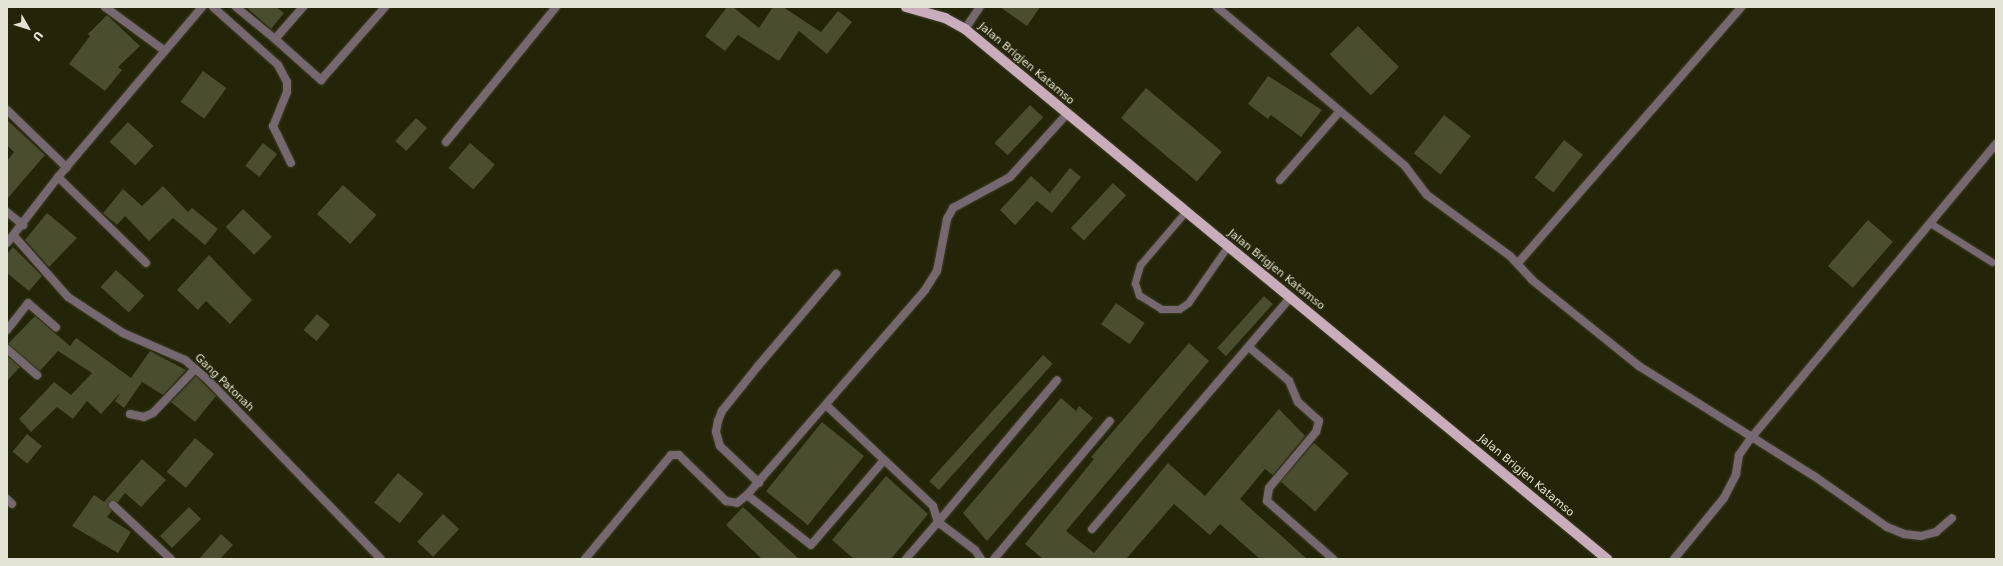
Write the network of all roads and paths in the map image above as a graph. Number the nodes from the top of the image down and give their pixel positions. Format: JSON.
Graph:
{"nodes":[{"id":1,"x":106,"y":7,"type":"edge"},
{"id":2,"x":202,"y":7,"type":"edge"},
{"id":3,"x":213,"y":7,"type":"edge"},
{"id":4,"x":236,"y":7,"type":"edge"},
{"id":5,"x":303,"y":7,"type":"edge"},
{"id":6,"x":385,"y":7,"type":"edge"},
{"id":7,"x":556,"y":7,"type":"edge"},
{"id":8,"x":906,"y":7,"type":"edge"},
{"id":9,"x":925,"y":7,"type":"edge"},
{"id":10,"x":980,"y":7,"type":"edge"},
{"id":11,"x":1217,"y":7,"type":"edge"},
{"id":12,"x":1741,"y":7,"type":"edge"},
{"id":13,"x":945,"y":18,"type":"junction"},
{"id":14,"x":965,"y":29,"type":"junction"},
{"id":15,"x":275,"y":39,"type":"junction"},
{"id":16,"x":165,"y":51,"type":"junction"},
{"id":17,"x":7,"y":110,"type":"edge"},
{"id":18,"x":1340,"y":111,"type":"junction"},
{"id":19,"x":1067,"y":114,"type":"junction"},
{"id":20,"x":446,"y":142,"type":"dead end"},
{"id":21,"x":1996,"y":144,"type":"edge"},
{"id":22,"x":291,"y":163,"type":"dead end"},
{"id":23,"x":67,"y":168,"type":"junction"},
{"id":24,"x":58,"y":176,"type":"junction"},
{"id":25,"x":1280,"y":180,"type":"dead end"},
{"id":26,"x":1186,"y":211,"type":"junction"},
{"id":27,"x":7,"y":212,"type":"edge"},
{"id":28,"x":1930,"y":223,"type":"junction"},
{"id":29,"x":23,"y":225,"type":"junction"},
{"id":30,"x":14,"y":236,"type":"junction"},
{"id":31,"x":7,"y":243,"type":"edge"},
{"id":32,"x":1227,"y":246,"type":"junction"},
{"id":33,"x":1992,"y":262,"type":"dead end"},
{"id":34,"x":146,"y":263,"type":"dead end"},
{"id":35,"x":1518,"y":264,"type":"junction"},
{"id":36,"x":836,"y":274,"type":"dead end"},
{"id":37,"x":1291,"y":297,"type":"junction"},
{"id":38,"x":56,"y":327,"type":"dead end"},
{"id":39,"x":7,"y":330,"type":"edge"},
{"id":40,"x":1250,"y":348,"type":"junction"},
{"id":41,"x":7,"y":349,"type":"edge"},
{"id":42,"x":195,"y":369,"type":"junction"},
{"id":43,"x":37,"y":375,"type":"dead end"},
{"id":44,"x":1057,"y":380,"type":"dead end"},
{"id":45,"x":826,"y":405,"type":"junction"},
{"id":46,"x":130,"y":414,"type":"dead end"},
{"id":47,"x":1110,"y":422,"type":"dead end"},
{"id":48,"x":1751,"y":438,"type":"junction"},
{"id":49,"x":884,"y":460,"type":"junction"},
{"id":50,"x":758,"y":483,"type":"junction"},
{"id":51,"x":747,"y":495,"type":"junction"},
{"id":52,"x":113,"y":505,"type":"dead end"},
{"id":53,"x":1952,"y":518,"type":"dead end"},
{"id":54,"x":938,"y":522,"type":"junction"},
{"id":55,"x":1092,"y":529,"type":"dead end"},
{"id":56,"x":171,"y":559,"type":"edge"},
{"id":57,"x":381,"y":559,"type":"edge"},
{"id":58,"x":585,"y":559,"type":"edge"},
{"id":59,"x":906,"y":559,"type":"edge"},
{"id":60,"x":981,"y":559,"type":"edge"},
{"id":61,"x":994,"y":559,"type":"edge"},
{"id":62,"x":1333,"y":559,"type":"edge"},
{"id":63,"x":1607,"y":559,"type":"edge"},
{"id":64,"x":1674,"y":559,"type":"edge"}],
"edges":[{"from":1,"to":16,"type":"street"},
{"from":2,"to":16,"type":"street"},
{"from":3,"to":22,"type":"street"},
{"from":4,"to":15,"type":"street"},
{"from":5,"to":15,"type":"street"},
{"from":6,"to":15,"type":"street"},
{"from":7,"to":20,"type":"street"},
{"from":8,"to":13,"type":"main road"},
{"from":9,"to":13,"type":"street","name":"Jalan Brigjen Katamso"},
{"from":10,"to":14,"type":"street"},
{"from":11,"to":18,"type":"street"},
{"from":12,"to":35,"type":"street"},
{"from":13,"to":14,"type":"main road","name":"Jalan Brigjen Katamso"},
{"from":14,"to":19,"type":"main road","name":"Jalan Brigjen Katamso"},
{"from":16,"to":23,"type":"street"},
{"from":17,"to":23,"type":"street"},
{"from":18,"to":25,"type":"street"},
{"from":18,"to":35,"type":"street"},
{"from":19,"to":26,"type":"main road","name":"Jalan Brigjen Katamso"},
{"from":19,"to":45,"type":"street"},
{"from":21,"to":28,"type":"street"},
{"from":23,"to":24,"type":"street"},
{"from":24,"to":29,"type":"street"},
{"from":24,"to":34,"type":"street"},
{"from":26,"to":32,"type":"main road","name":"Jalan Brigjen Katamso"},
{"from":26,"to":32,"type":"lane"},
{"from":27,"to":29,"type":"street"},
{"from":28,"to":33,"type":"lane"},
{"from":28,"to":48,"type":"street"},
{"from":29,"to":30,"type":"street"},
{"from":30,"to":31,"type":"street"},
{"from":30,"to":42,"type":"street","name":"Gang Patonah"},
{"from":32,"to":37,"type":"main road","name":"Jalan Brigjen Katamso"},
{"from":35,"to":48,"type":"street"},
{"from":36,"to":50,"type":"street"},
{"from":37,"to":40,"type":"street"},
{"from":37,"to":63,"type":"main road","name":"Jalan Brigjen Katamso"},
{"from":38,"to":39,"type":"street"},
{"from":40,"to":55,"type":"street"},
{"from":40,"to":62,"type":"street"},
{"from":41,"to":43,"type":"street"},
{"from":42,"to":46,"type":"street"},
{"from":42,"to":57,"type":"street","name":"Gang Patonah"},
{"from":44,"to":54,"type":"street"},
{"from":45,"to":49,"type":"street"},
{"from":45,"to":50,"type":"street"},
{"from":47,"to":61,"type":"street"},
{"from":48,"to":53,"type":"street"},
{"from":48,"to":64,"type":"street"},
{"from":49,"to":51,"type":"street"},
{"from":49,"to":54,"type":"street"},
{"from":50,"to":51,"type":"street"},
{"from":51,"to":58,"type":"street"},
{"from":52,"to":56,"type":"street"},
{"from":54,"to":59,"type":"street"},
{"from":54,"to":60,"type":"street"}]}
